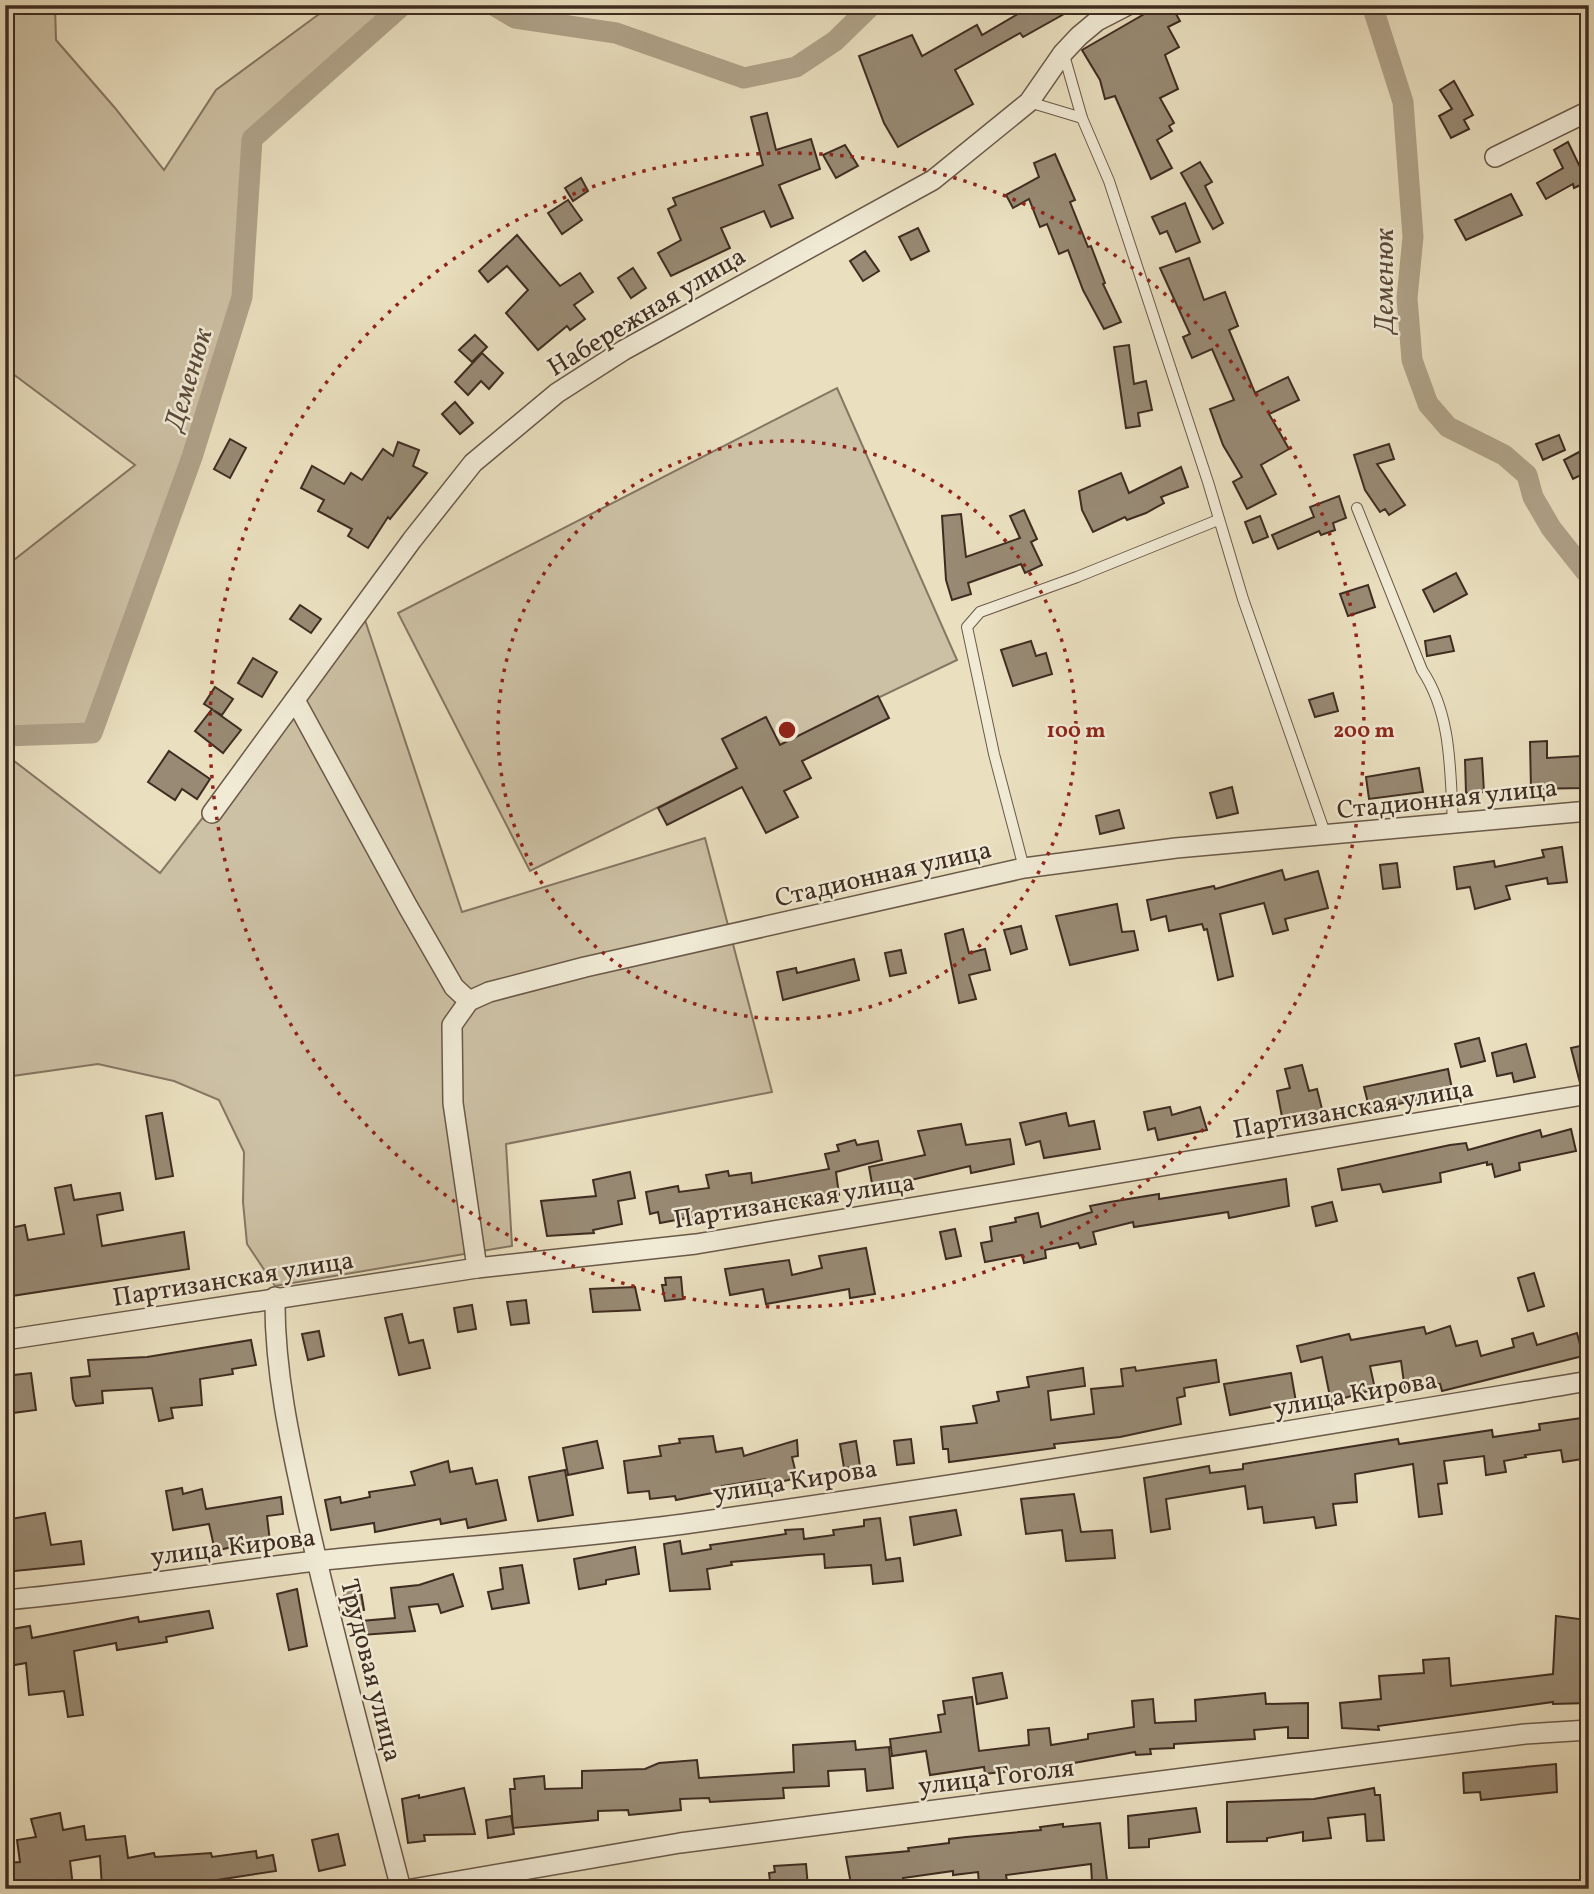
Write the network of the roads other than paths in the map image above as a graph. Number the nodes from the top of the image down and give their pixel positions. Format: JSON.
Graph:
{"nodes":[{"id":1,"x":1128,"y":5,"type":"edge"},
{"id":2,"x":1063,"y":53,"type":"junction"},
{"id":3,"x":1029,"y":102,"type":"junction"},
{"id":4,"x":1589,"y":111,"type":"edge"},
{"id":5,"x":1082,"y":117,"type":"junction"},
{"id":6,"x":1494,"y":157,"type":"dead end"},
{"id":7,"x":1357,"y":508,"type":"dead end"},
{"id":8,"x":1218,"y":520,"type":"junction"},
{"id":9,"x":295,"y":700,"type":"junction"},
{"id":10,"x":1589,"y":811,"type":"edge"},
{"id":11,"x":212,"y":813,"type":"dead end"},
{"id":12,"x":1453,"y":823,"type":"junction"},
{"id":13,"x":1326,"y":837,"type":"junction"},
{"id":14,"x":1024,"y":868,"type":"junction"},
{"id":15,"x":469,"y":1001,"type":"junction"},
{"id":16,"x":1589,"y":1094,"type":"edge"},
{"id":17,"x":477,"y":1268,"type":"junction"},
{"id":18,"x":275,"y":1297,"type":"junction"},
{"id":19,"x":5,"y":1340,"type":"edge"},
{"id":20,"x":1589,"y":1381,"type":"edge"},
{"id":21,"x":317,"y":1561,"type":"junction"},
{"id":22,"x":5,"y":1600,"type":"edge"},
{"id":23,"x":1589,"y":1730,"type":"edge"},
{"id":24,"x":401,"y":1889,"type":"edge"},
{"id":25,"x":412,"y":1889,"type":"edge"}],
"edges":[{"from":1,"to":2,"type":"street","name":"Набережная улица"},
{"from":2,"to":3,"type":"street","name":"Набережная улица"},
{"from":2,"to":5,"type":"lane"},
{"from":3,"to":5,"type":"lane"},
{"from":3,"to":9,"type":"street","name":"Набережная улица"},
{"from":4,"to":6,"type":"street"},
{"from":5,"to":8,"type":"lane"},
{"from":7,"to":12,"type":"lane"},
{"from":8,"to":13,"type":"lane"},
{"from":8,"to":14,"type":"lane"},
{"from":9,"to":11,"type":"street","name":"Набережная улица"},
{"from":9,"to":15,"type":"street"},
{"from":10,"to":12,"type":"street","name":"Стадионная улица"},
{"from":12,"to":13,"type":"street","name":"Стадионная улица"},
{"from":13,"to":14,"type":"street","name":"Стадионная улица"},
{"from":14,"to":15,"type":"street","name":"Стадионная улица"},
{"from":15,"to":17,"type":"street"},
{"from":16,"to":17,"type":"street","name":"Партизанская улица"},
{"from":17,"to":18,"type":"street","name":"Партизанская улица"},
{"from":18,"to":19,"type":"street","name":"Партизанская улица"},
{"from":18,"to":21,"type":"street","name":"Трудовая улица"},
{"from":20,"to":21,"type":"street","name":"улица Кирова"},
{"from":21,"to":22,"type":"street","name":"улица Кирова"},
{"from":21,"to":24,"type":"street","name":"Трудовая улица"},
{"from":23,"to":25,"type":"street","name":"улица Гоголя"}]}
